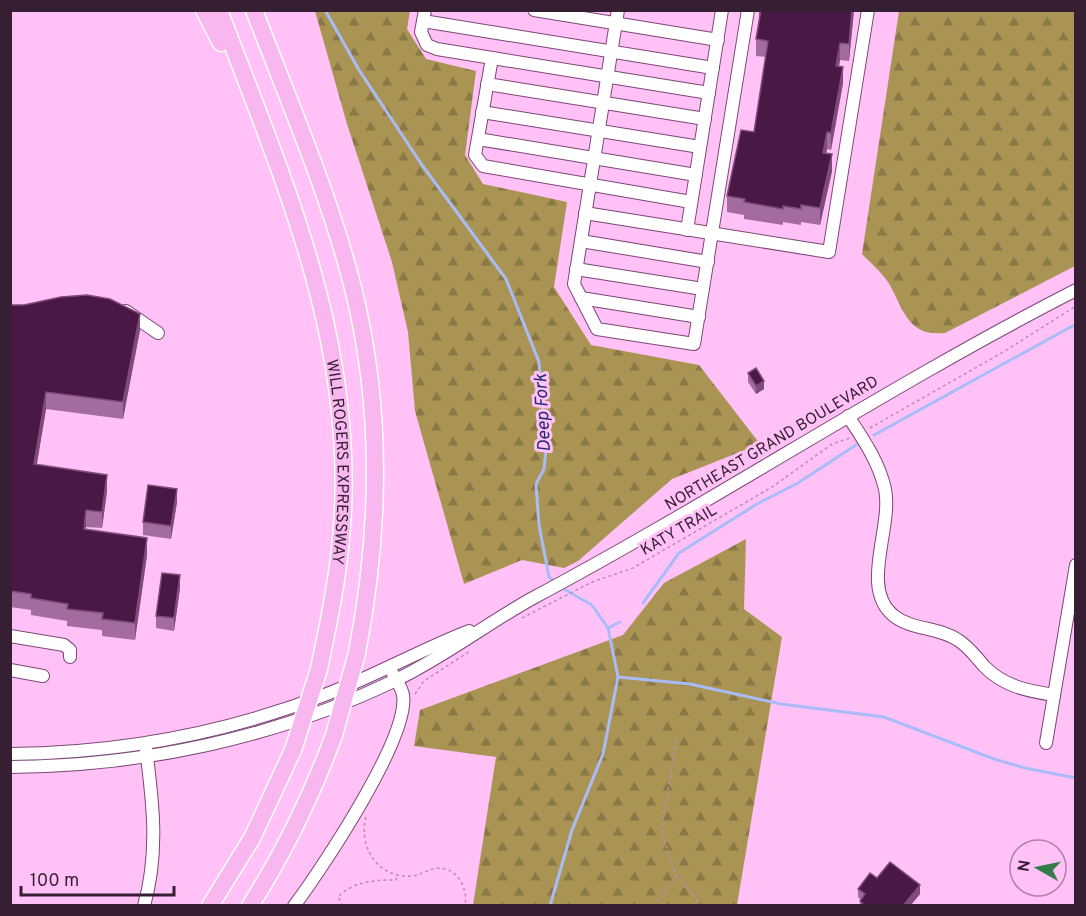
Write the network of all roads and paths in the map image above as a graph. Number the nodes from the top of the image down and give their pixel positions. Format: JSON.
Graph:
{"nodes":[{"id":1,"x":204,"y":10,"type":"edge"},
{"id":2,"x":219,"y":10,"type":"edge"},
{"id":3,"x":254,"y":10,"type":"edge"},
{"id":4,"x":261,"y":10,"type":"edge"},
{"id":5,"x":534,"y":10,"type":"edge"},
{"id":6,"x":618,"y":10,"type":"edge"},
{"id":7,"x":748,"y":10,"type":"edge"},
{"id":8,"x":868,"y":10,"type":"edge"},
{"id":9,"x":719,"y":11,"type":"edge"},
{"id":10,"x":424,"y":16,"type":"edge"},
{"id":11,"x":616,"y":24,"type":"junction"},
{"id":12,"x":717,"y":40,"type":"junction"},
{"id":13,"x":269,"y":49,"type":"junction"},
{"id":14,"x":612,"y":51,"type":"junction"},
{"id":15,"x":492,"y":58,"type":"junction"},
{"id":16,"x":713,"y":68,"type":"junction"},
{"id":17,"x":608,"y":77,"type":"junction"},
{"id":18,"x":487,"y":84,"type":"junction"},
{"id":19,"x":709,"y":93,"type":"junction"},
{"id":20,"x":603,"y":103,"type":"junction"},
{"id":21,"x":257,"y":110,"type":"junction"},
{"id":22,"x":482,"y":111,"type":"junction"},
{"id":23,"x":705,"y":119,"type":"junction"},
{"id":24,"x":599,"y":130,"type":"junction"},
{"id":25,"x":478,"y":139,"type":"junction"},
{"id":26,"x":700,"y":147,"type":"junction"},
{"id":27,"x":594,"y":158,"type":"junction"},
{"id":28,"x":696,"y":175,"type":"junction"},
{"id":29,"x":590,"y":186,"type":"junction"},
{"id":30,"x":691,"y":202,"type":"junction"},
{"id":31,"x":585,"y":213,"type":"junction"},
{"id":32,"x":687,"y":230,"type":"junction"},
{"id":33,"x":712,"y":234,"type":"junction"},
{"id":34,"x":581,"y":241,"type":"junction"},
{"id":35,"x":708,"y":262,"type":"junction"},
{"id":36,"x":576,"y":269,"type":"junction"},
{"id":37,"x":703,"y":289,"type":"junction"},
{"id":38,"x":1076,"y":290,"type":"edge"},
{"id":39,"x":581,"y":298,"type":"junction"},
{"id":40,"x":1076,"y":306,"type":"edge"},
{"id":41,"x":116,"y":307,"type":"edge"},
{"id":42,"x":699,"y":317,"type":"junction"},
{"id":43,"x":159,"y":333,"type":"dead end"},
{"id":44,"x":848,"y":416,"type":"junction"},
{"id":45,"x":860,"y":434,"type":"junction"},
{"id":46,"x":1076,"y":565,"type":"edge"},
{"id":47,"x":522,"y":618,"type":"dead end"},
{"id":48,"x":485,"y":625,"type":"junction"},
{"id":49,"x":10,"y":636,"type":"edge"},
{"id":50,"x":477,"y":646,"type":"dead end"},
{"id":51,"x":70,"y":657,"type":"dead end"},
{"id":52,"x":390,"y":667,"type":"junction"},
{"id":53,"x":10,"y":670,"type":"edge"},
{"id":54,"x":43,"y":676,"type":"dead end"},
{"id":55,"x":396,"y":680,"type":"junction"},
{"id":56,"x":414,"y":695,"type":"dead end"},
{"id":57,"x":1054,"y":695,"type":"junction"},
{"id":58,"x":677,"y":737,"type":"dead end"},
{"id":59,"x":145,"y":743,"type":"junction"},
{"id":60,"x":1046,"y":743,"type":"dead end"},
{"id":61,"x":10,"y":753,"type":"edge"},
{"id":62,"x":147,"y":757,"type":"junction"},
{"id":63,"x":10,"y":767,"type":"edge"},
{"id":64,"x":367,"y":815,"type":"dead end"},
{"id":65,"x":397,"y":875,"type":"junction"},
{"id":66,"x":676,"y":876,"type":"junction"},
{"id":67,"x":144,"y":906,"type":"edge"},
{"id":68,"x":210,"y":906,"type":"edge"},
{"id":69,"x":250,"y":906,"type":"edge"},
{"id":70,"x":294,"y":906,"type":"edge"},
{"id":71,"x":343,"y":906,"type":"edge"},
{"id":72,"x":465,"y":906,"type":"edge"},
{"id":73,"x":654,"y":906,"type":"edge"},
{"id":74,"x":699,"y":906,"type":"edge"}],
"edges":[{"from":1,"to":21,"type":"highway"},
{"from":2,"to":21,"type":"highway","name":"WILL ROGERS EXPRESSWAY"},
{"from":3,"to":13,"type":"highway","name":"WILL ROGERS EXPRESSWAY"},
{"from":4,"to":13,"type":"highway"},
{"from":5,"to":11,"type":"street"},
{"from":6,"to":11,"type":"street"},
{"from":7,"to":33,"type":"street"},
{"from":8,"to":33,"type":"street"},
{"from":9,"to":12,"type":"street"},
{"from":10,"to":14,"type":"street"},
{"from":10,"to":15,"type":"street"},
{"from":11,"to":12,"type":"street"},
{"from":11,"to":14,"type":"street"},
{"from":12,"to":16,"type":"street"},
{"from":13,"to":69,"type":"highway","name":"WILL ROGERS EXPRESSWAY","bridge":true},
{"from":14,"to":16,"type":"street"},
{"from":14,"to":17,"type":"street"},
{"from":15,"to":17,"type":"street"},
{"from":15,"to":18,"type":"street"},
{"from":16,"to":19,"type":"street"},
{"from":17,"to":19,"type":"street"},
{"from":17,"to":20,"type":"street"},
{"from":18,"to":20,"type":"street"},
{"from":18,"to":22,"type":"street"},
{"from":19,"to":23,"type":"street"},
{"from":20,"to":23,"type":"street"},
{"from":20,"to":24,"type":"street"},
{"from":21,"to":68,"type":"highway","name":"WILL ROGERS EXPRESSWAY","bridge":true},
{"from":22,"to":24,"type":"street"},
{"from":22,"to":25,"type":"street"},
{"from":23,"to":26,"type":"street"},
{"from":24,"to":26,"type":"street"},
{"from":24,"to":27,"type":"street"},
{"from":25,"to":27,"type":"street"},
{"from":25,"to":29,"type":"street"},
{"from":26,"to":28,"type":"street"},
{"from":27,"to":28,"type":"street"},
{"from":27,"to":29,"type":"street"},
{"from":28,"to":30,"type":"street"},
{"from":29,"to":30,"type":"street"},
{"from":29,"to":31,"type":"street"},
{"from":30,"to":32,"type":"street"},
{"from":31,"to":32,"type":"street"},
{"from":31,"to":34,"type":"street"},
{"from":32,"to":33,"type":"street"},
{"from":33,"to":35,"type":"street"},
{"from":34,"to":35,"type":"street"},
{"from":34,"to":36,"type":"street"},
{"from":35,"to":37,"type":"street"},
{"from":36,"to":37,"type":"street"},
{"from":36,"to":39,"type":"street"},
{"from":37,"to":42,"type":"street"},
{"from":38,"to":44,"type":"street","name":"NORTHEAST GRAND BOULEVARD"},
{"from":39,"to":42,"type":"street"},
{"from":39,"to":42,"type":"street"},
{"from":40,"to":45,"type":"path","name":"KATY TRAIL"},
{"from":41,"to":43,"type":"street"},
{"from":44,"to":45,"type":"street"},
{"from":44,"to":48,"type":"street","name":"NORTHEAST GRAND BOULEVARD"},
{"from":45,"to":47,"type":"path","name":"KATY TRAIL"},
{"from":45,"to":57,"type":"street"},
{"from":46,"to":57,"type":"street"},
{"from":48,"to":52,"type":"street","name":"NORTHEAST GRAND BOULEVARD"},
{"from":48,"to":55,"type":"street","name":"NORTHEAST GRAND BOULEVARD"},
{"from":49,"to":51,"type":"street"},
{"from":50,"to":56,"type":"path"},
{"from":52,"to":55,"type":"street"},
{"from":52,"to":59,"type":"street","name":"NORTHEAST GRAND BOULEVARD"},
{"from":53,"to":54,"type":"street"},
{"from":55,"to":62,"type":"street","name":"NORTHEAST GRAND BOULEVARD"},
{"from":55,"to":70,"type":"street"},
{"from":57,"to":60,"type":"street"},
{"from":58,"to":66,"type":"path"},
{"from":59,"to":61,"type":"street","name":"NORTHEAST GRAND BOULEVARD"},
{"from":59,"to":62,"type":"street"},
{"from":62,"to":63,"type":"street","name":"NORTHEAST GRAND BOULEVARD"},
{"from":62,"to":67,"type":"street"},
{"from":64,"to":65,"type":"path"},
{"from":65,"to":71,"type":"path"},
{"from":65,"to":72,"type":"path"},
{"from":66,"to":73,"type":"path"},
{"from":66,"to":74,"type":"path"}]}
